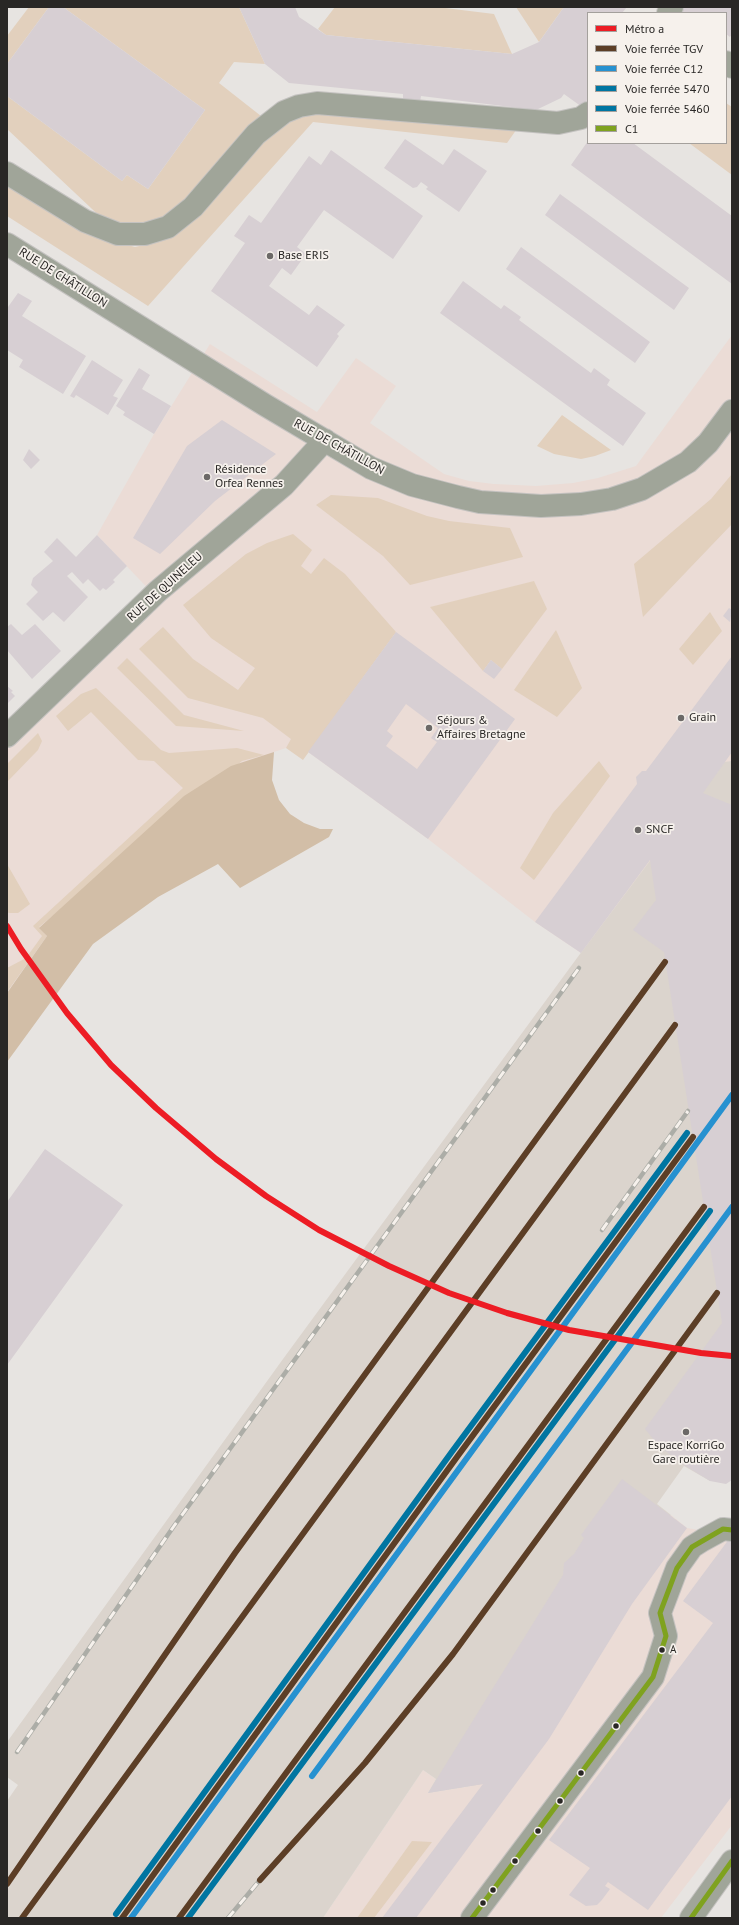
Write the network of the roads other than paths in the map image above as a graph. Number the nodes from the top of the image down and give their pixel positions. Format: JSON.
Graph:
{"nodes":[{"id":1,"x":587,"y":114,"type":"edge"},
{"id":2,"x":7,"y":173,"type":"edge"},
{"id":3,"x":7,"y":244,"type":"edge"},
{"id":4,"x":732,"y":411,"type":"edge"},
{"id":5,"x":324,"y":440,"type":"junction"},
{"id":6,"x":7,"y":736,"type":"edge"},
{"id":7,"x":732,"y":1530,"type":"edge"},
{"id":8,"x":732,"y":1861,"type":"edge"},
{"id":9,"x":472,"y":1918,"type":"edge"},
{"id":10,"x":691,"y":1918,"type":"edge"}],
"edges":[{"from":1,"to":2,"type":"street"},
{"from":3,"to":5,"type":"street","name":"RUE DE CHÂTILLON"},
{"from":4,"to":5,"type":"street","name":"RUE DE CHÂTILLON"},
{"from":5,"to":6,"type":"street","name":"RUE DE QUINELEU"},
{"from":7,"to":9,"type":"street"},
{"from":8,"to":10,"type":"street"}]}
